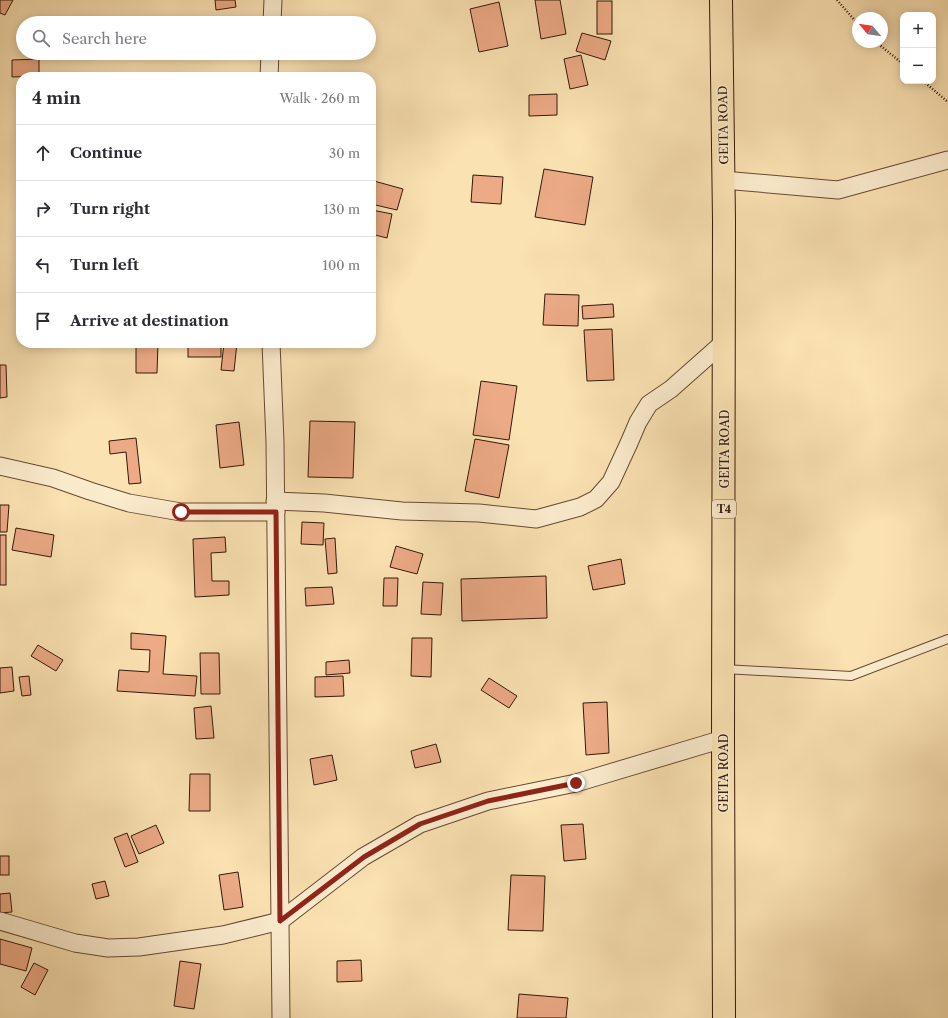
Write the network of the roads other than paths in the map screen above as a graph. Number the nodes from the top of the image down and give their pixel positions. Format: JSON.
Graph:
{"nodes":[{"id":1,"x":273,"y":0,"type":"edge"},
{"id":2,"x":721,"y":0,"type":"edge"},
{"id":3,"x":272,"y":16,"type":"edge"},
{"id":4,"x":270,"y":60,"type":"edge"},
{"id":5,"x":269,"y":72,"type":"edge"},
{"id":6,"x":948,"y":160,"type":"edge"},
{"id":7,"x":723,"y":180,"type":"junction"},
{"id":8,"x":724,"y":342,"type":"junction"},
{"id":9,"x":271,"y":348,"type":"edge"},
{"id":10,"x":0,"y":466,"type":"edge"},
{"id":11,"x":275,"y":507,"type":"junction"},
{"id":12,"x":948,"y":638,"type":"edge"},
{"id":13,"x":724,"y":669,"type":"junction"},
{"id":14,"x":723,"y":739,"type":"junction"},
{"id":15,"x":0,"y":921,"type":"edge"},
{"id":16,"x":280,"y":921,"type":"junction"},
{"id":17,"x":281,"y":1018,"type":"edge"},
{"id":18,"x":724,"y":1018,"type":"edge"}],
"edges":[{"from":1,"to":3,"type":"street"},
{"from":2,"to":7,"type":"highway","name":"GEITA ROAD","number":"T4"},
{"from":4,"to":5,"type":"street"},
{"from":6,"to":7,"type":"street"},
{"from":7,"to":8,"type":"highway","name":"GEITA ROAD","number":"T4"},
{"from":8,"to":11,"type":"street"},
{"from":8,"to":13,"type":"highway","name":"GEITA ROAD","number":"T4"},
{"from":9,"to":11,"type":"street"},
{"from":10,"to":11,"type":"street"},
{"from":11,"to":16,"type":"street"},
{"from":12,"to":13,"type":"lane"},
{"from":13,"to":14,"type":"highway","name":"GEITA ROAD","number":"T4"},
{"from":14,"to":16,"type":"street"},
{"from":14,"to":18,"type":"highway","name":"GEITA ROAD","number":"T4"},
{"from":15,"to":16,"type":"street"},
{"from":16,"to":17,"type":"street"}]}
